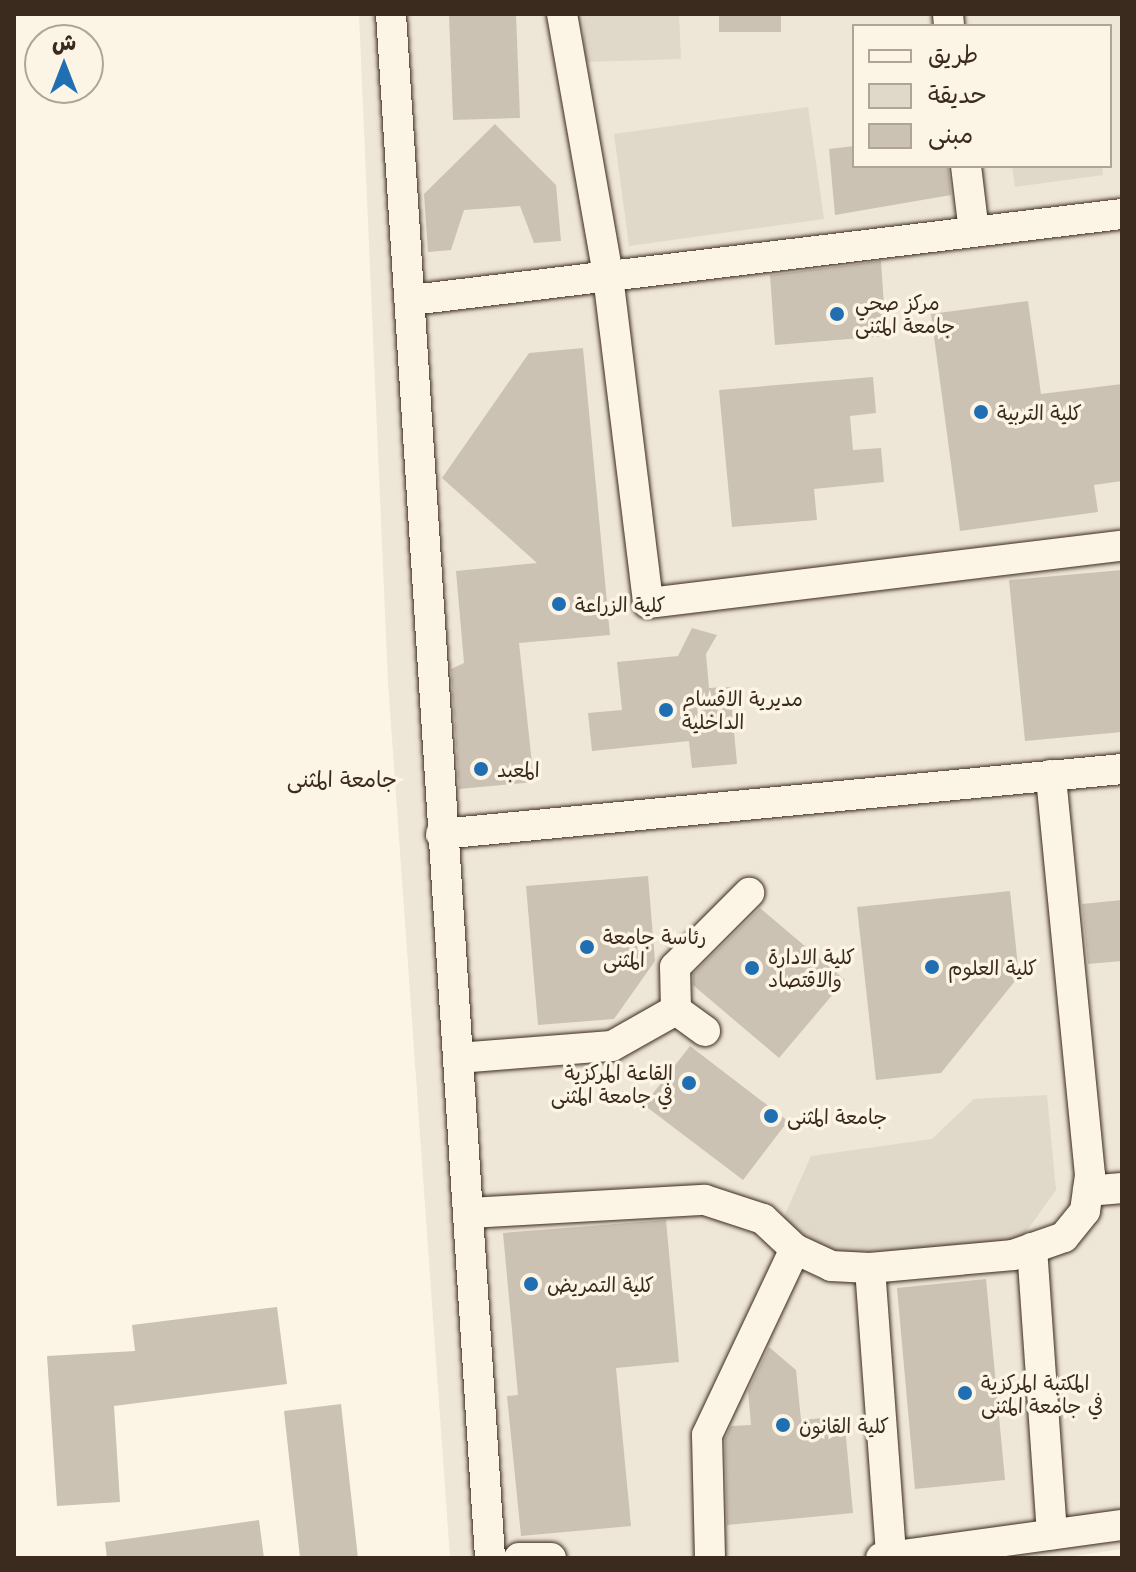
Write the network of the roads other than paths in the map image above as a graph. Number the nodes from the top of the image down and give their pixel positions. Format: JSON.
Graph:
{"nodes":[{"id":1,"x":391,"y":14,"type":"edge"},
{"id":2,"x":562,"y":14,"type":"edge"},
{"id":3,"x":966,"y":168,"type":"edge"},
{"id":4,"x":1122,"y":214,"type":"edge"},
{"id":5,"x":974,"y":232,"type":"junction"},
{"id":6,"x":608,"y":276,"type":"junction"},
{"id":7,"x":412,"y":300,"type":"junction"},
{"id":8,"x":1122,"y":546,"type":"edge"},
{"id":9,"x":1122,"y":769,"type":"edge"},
{"id":10,"x":1051,"y":775,"type":"junction"},
{"id":11,"x":441,"y":834,"type":"junction"},
{"id":12,"x":749,"y":893,"type":"dead end"},
{"id":13,"x":676,"y":1010,"type":"junction"},
{"id":14,"x":705,"y":1031,"type":"dead end"},
{"id":15,"x":458,"y":1058,"type":"junction"},
{"id":16,"x":1122,"y":1188,"type":"edge"},
{"id":17,"x":1088,"y":1191,"type":"junction"},
{"id":18,"x":469,"y":1213,"type":"junction"},
{"id":19,"x":1032,"y":1248,"type":"junction"},
{"id":20,"x":795,"y":1249,"type":"junction"},
{"id":21,"x":870,"y":1268,"type":"junction"},
{"id":22,"x":1122,"y":1525,"type":"edge"},
{"id":23,"x":1052,"y":1534,"type":"junction"},
{"id":24,"x":886,"y":1557,"type":"edge"},
{"id":25,"x":490,"y":1558,"type":"edge"},
{"id":26,"x":519,"y":1558,"type":"edge"},
{"id":27,"x":551,"y":1558,"type":"edge"},
{"id":28,"x":710,"y":1558,"type":"edge"}],
"edges":[{"from":1,"to":7,"type":"street"},
{"from":2,"to":6,"type":"street"},
{"from":3,"to":5,"type":"street"},
{"from":4,"to":5,"type":"street"},
{"from":5,"to":6,"type":"street"},
{"from":6,"to":7,"type":"street"},
{"from":6,"to":8,"type":"street"},
{"from":7,"to":11,"type":"street"},
{"from":9,"to":10,"type":"street"},
{"from":10,"to":11,"type":"street"},
{"from":10,"to":17,"type":"street"},
{"from":11,"to":15,"type":"street"},
{"from":12,"to":13,"type":"street"},
{"from":13,"to":14,"type":"street"},
{"from":13,"to":15,"type":"street"},
{"from":15,"to":18,"type":"street"},
{"from":16,"to":17,"type":"street"},
{"from":17,"to":19,"type":"street"},
{"from":18,"to":20,"type":"street"},
{"from":18,"to":25,"type":"street"},
{"from":19,"to":21,"type":"street"},
{"from":19,"to":23,"type":"street"},
{"from":20,"to":21,"type":"street"},
{"from":20,"to":28,"type":"street"},
{"from":21,"to":24,"type":"street"},
{"from":22,"to":23,"type":"street"},
{"from":23,"to":24,"type":"street"},
{"from":26,"to":27,"type":"street"}]}
